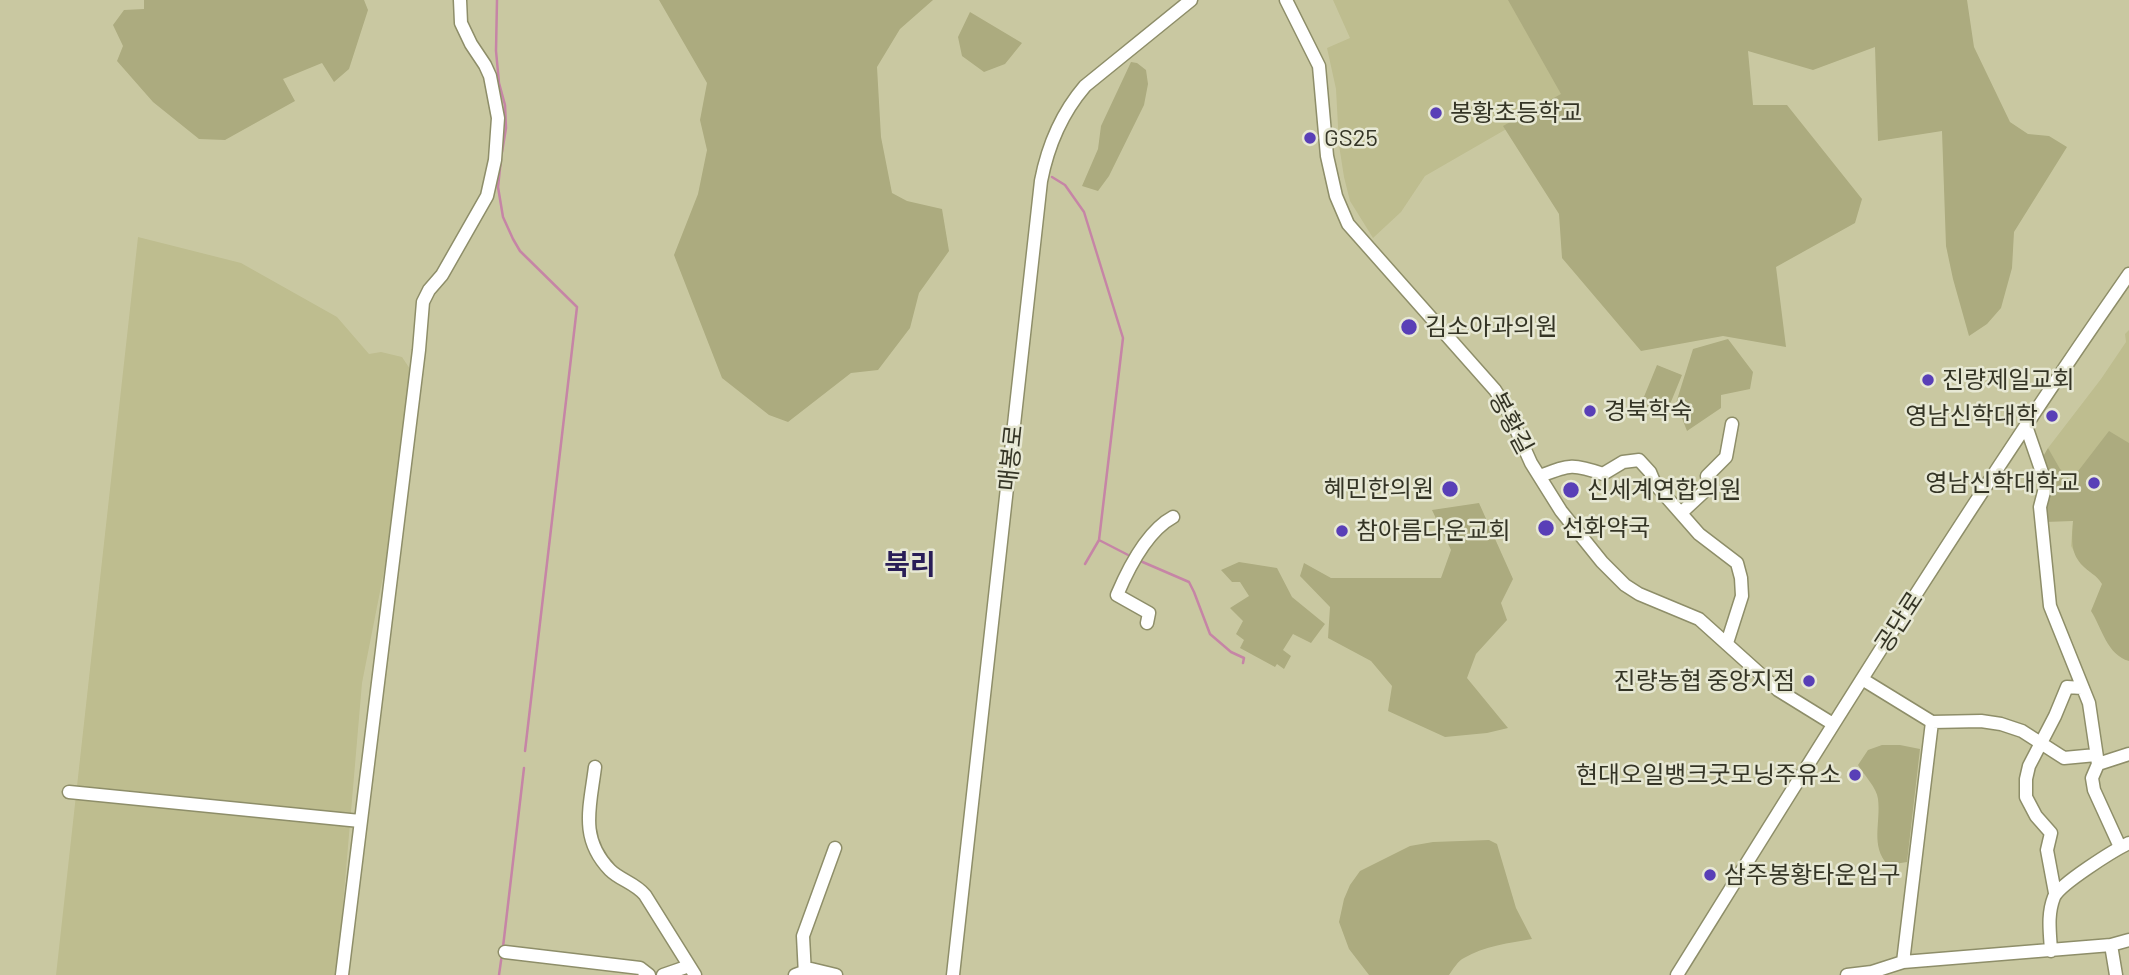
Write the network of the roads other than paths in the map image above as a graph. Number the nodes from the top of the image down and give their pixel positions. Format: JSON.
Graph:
{"nodes":[{"id":1,"x":460,"y":0,"type":"edge"},
{"id":2,"x":1191,"y":0,"type":"edge"},
{"id":3,"x":1286,"y":0,"type":"edge"},
{"id":4,"x":2129,"y":274,"type":"edge"},
{"id":5,"x":1732,"y":424,"type":"dead end"},
{"id":6,"x":2026,"y":426,"type":"junction"},
{"id":7,"x":1540,"y":476,"type":"junction"},
{"id":8,"x":1681,"y":513,"type":"junction"},
{"id":9,"x":1173,"y":517,"type":"dead end"},
{"id":10,"x":1148,"y":618,"type":"dead end"},
{"id":11,"x":1727,"y":643,"type":"junction"},
{"id":12,"x":1862,"y":679,"type":"junction"},
{"id":13,"x":2082,"y":688,"type":"junction"},
{"id":14,"x":1933,"y":722,"type":"junction"},
{"id":15,"x":1833,"y":724,"type":"junction"},
{"id":16,"x":2042,"y":742,"type":"junction"},
{"id":17,"x":2129,"y":754,"type":"edge"},
{"id":18,"x":2097,"y":760,"type":"junction"},
{"id":19,"x":595,"y":767,"type":"dead end"},
{"id":20,"x":69,"y":792,"type":"dead end"},
{"id":21,"x":360,"y":821,"type":"junction"},
{"id":22,"x":2125,"y":845,"type":"edge"},
{"id":23,"x":835,"y":848,"type":"dead end"},
{"id":24,"x":2055,"y":894,"type":"junction"},
{"id":25,"x":2129,"y":940,"type":"edge"},
{"id":26,"x":2111,"y":945,"type":"junction"},
{"id":27,"x":2051,"y":951,"type":"junction"},
{"id":28,"x":505,"y":952,"type":"dead end"},
{"id":29,"x":1903,"y":962,"type":"junction"},
{"id":30,"x":692,"y":971,"type":"edge"},
{"id":31,"x":802,"y":974,"type":"edge"},
{"id":32,"x":342,"y":975,"type":"edge"},
{"id":33,"x":649,"y":975,"type":"edge"},
{"id":34,"x":663,"y":975,"type":"edge"},
{"id":35,"x":836,"y":975,"type":"edge"},
{"id":36,"x":953,"y":975,"type":"edge"},
{"id":37,"x":1677,"y":975,"type":"edge"},
{"id":38,"x":1847,"y":975,"type":"edge"},
{"id":39,"x":2116,"y":975,"type":"edge"}],
"edges":[{"from":1,"to":21,"type":"street"},
{"from":2,"to":36,"type":"street","name":"매봉로"},
{"from":3,"to":7,"type":"street","name":"봉황길"},
{"from":4,"to":6,"type":"street","name":"공단로"},
{"from":5,"to":8,"type":"street"},
{"from":6,"to":12,"type":"street","name":"공단로"},
{"from":6,"to":13,"type":"street"},
{"from":7,"to":8,"type":"street"},
{"from":7,"to":11,"type":"street","name":"봉황길"},
{"from":8,"to":11,"type":"street"},
{"from":9,"to":10,"type":"street"},
{"from":11,"to":15,"type":"street","name":"봉황길"},
{"from":12,"to":14,"type":"street"},
{"from":12,"to":15,"type":"street","name":"공단로"},
{"from":13,"to":16,"type":"street"},
{"from":13,"to":18,"type":"street"},
{"from":14,"to":16,"type":"street"},
{"from":14,"to":29,"type":"street"},
{"from":15,"to":37,"type":"street","name":"공단로"},
{"from":16,"to":18,"type":"street"},
{"from":16,"to":24,"type":"street"},
{"from":17,"to":18,"type":"street"},
{"from":18,"to":22,"type":"street"},
{"from":19,"to":30,"type":"street"},
{"from":20,"to":21,"type":"street"},
{"from":21,"to":32,"type":"street"},
{"from":22,"to":24,"type":"street"},
{"from":23,"to":31,"type":"street"},
{"from":24,"to":27,"type":"street"},
{"from":25,"to":26,"type":"street"},
{"from":26,"to":27,"type":"street"},
{"from":26,"to":39,"type":"street"},
{"from":27,"to":29,"type":"street"},
{"from":28,"to":33,"type":"street"},
{"from":29,"to":38,"type":"street"},
{"from":30,"to":34,"type":"street"},
{"from":31,"to":35,"type":"street"}]}
